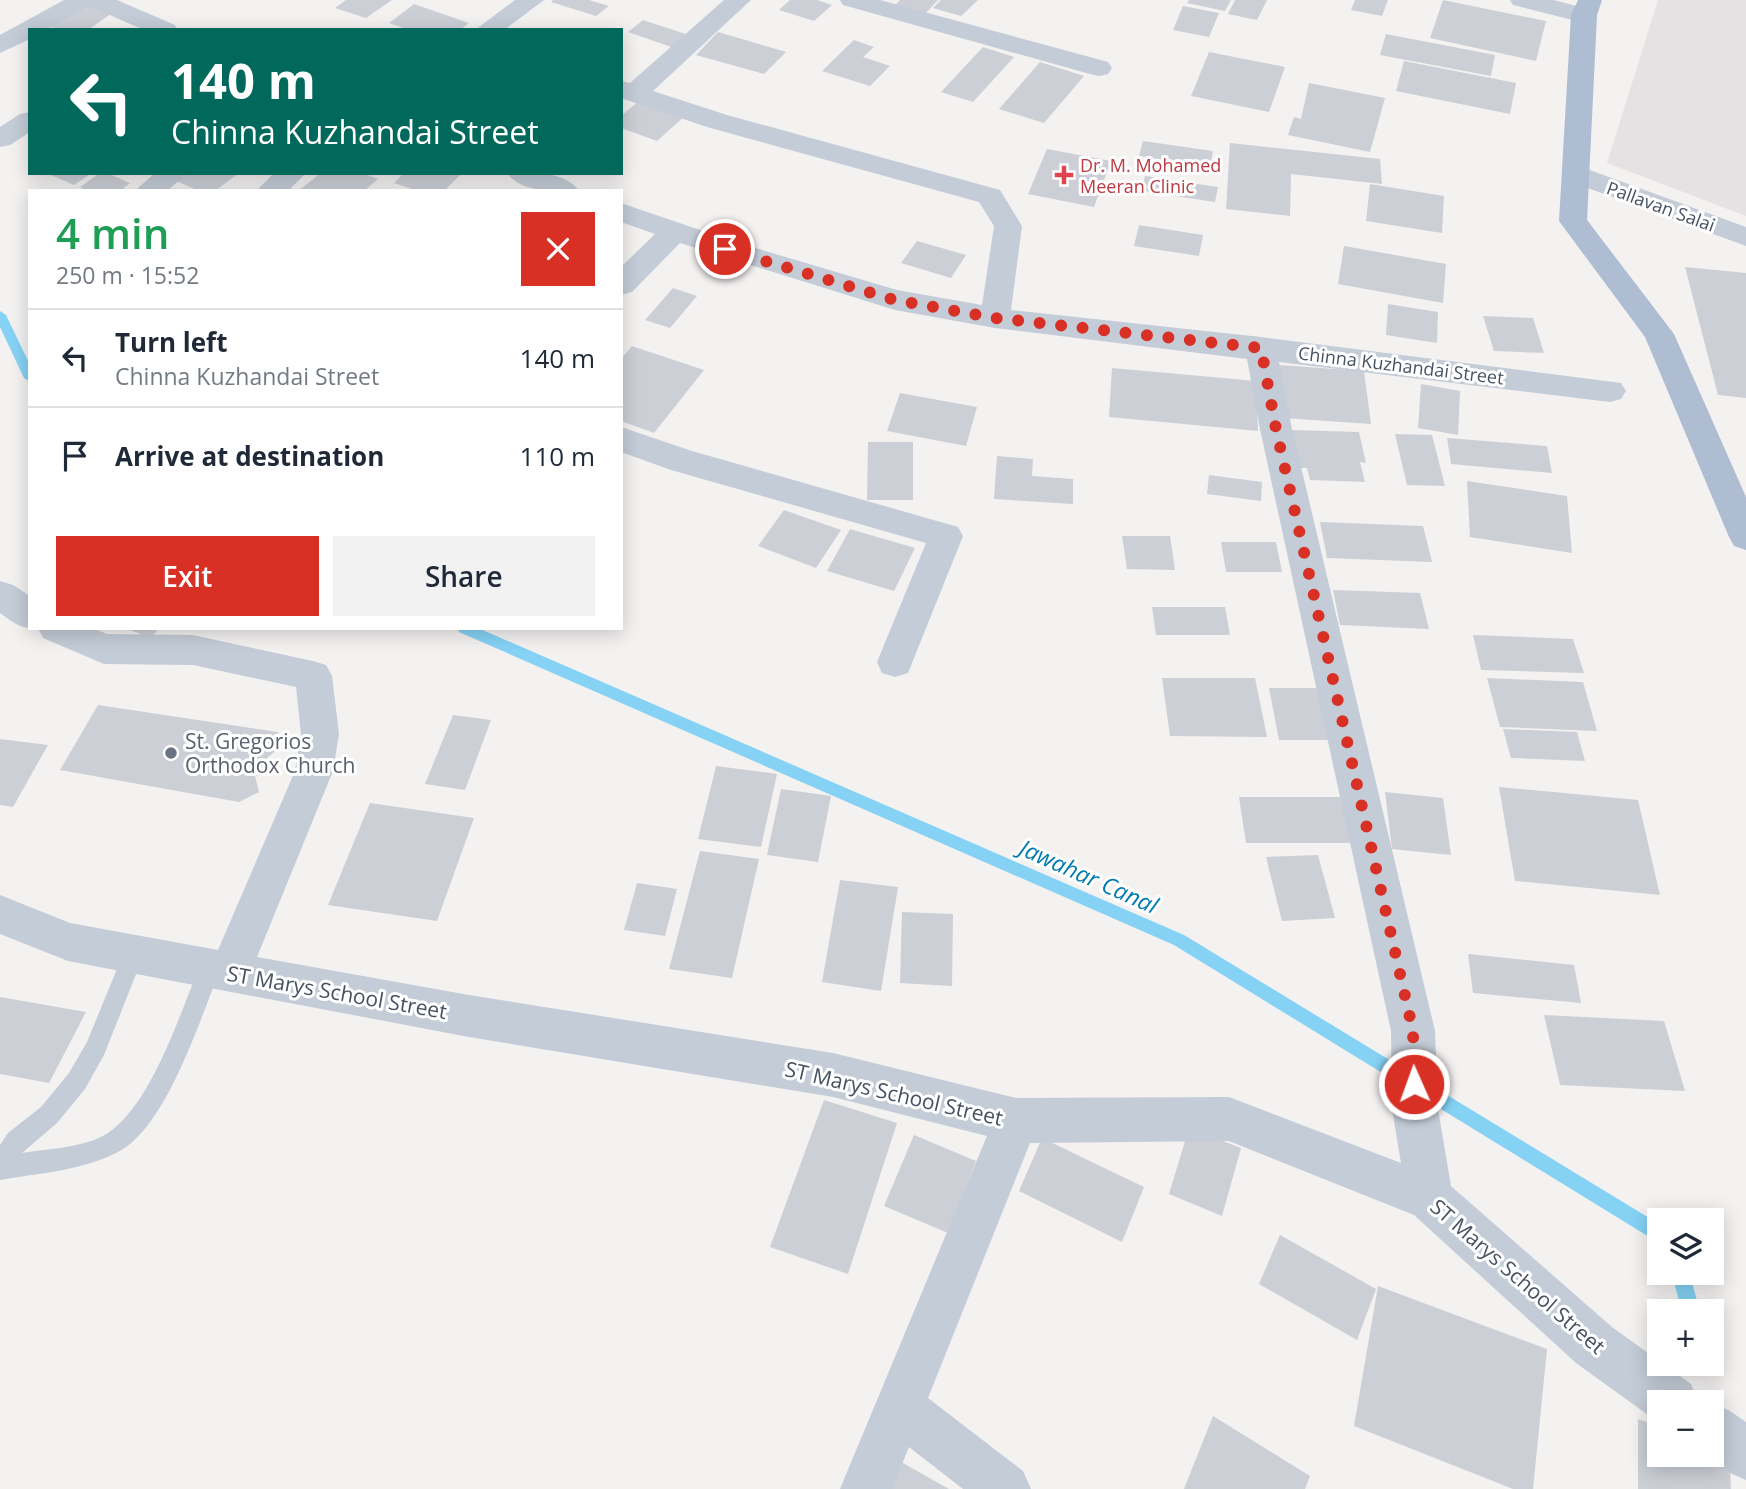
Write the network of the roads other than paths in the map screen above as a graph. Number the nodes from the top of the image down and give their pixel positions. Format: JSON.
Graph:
{"nodes":[{"id":1,"x":82,"y":0,"type":"edge"},
{"id":2,"x":96,"y":0,"type":"edge"},
{"id":3,"x":532,"y":0,"type":"edge"},
{"id":4,"x":739,"y":0,"type":"edge"},
{"id":5,"x":852,"y":0,"type":"edge"},
{"id":6,"x":1522,"y":0,"type":"edge"},
{"id":7,"x":1587,"y":8,"type":"edge"},
{"id":8,"x":31,"y":28,"type":"edge"},
{"id":9,"x":161,"y":28,"type":"edge"},
{"id":10,"x":490,"y":28,"type":"edge"},
{"id":11,"x":28,"y":30,"type":"edge"},
{"id":12,"x":0,"y":45,"type":"edge"},
{"id":13,"x":1099,"y":68,"type":"dead end"},
{"id":14,"x":628,"y":91,"type":"edge"},
{"id":15,"x":28,"y":121,"type":"edge"},
{"id":16,"x":0,"y":139,"type":"edge"},
{"id":17,"x":1576,"y":174,"type":"junction"},
{"id":18,"x":290,"y":175,"type":"edge"},
{"id":19,"x":526,"y":175,"type":"edge"},
{"id":20,"x":272,"y":189,"type":"edge"},
{"id":21,"x":560,"y":189,"type":"edge"},
{"id":22,"x":623,"y":213,"type":"edge"},
{"id":23,"x":675,"y":231,"type":"junction"},
{"id":24,"x":1746,"y":237,"type":"edge"},
{"id":25,"x":623,"y":283,"type":"edge"},
{"id":26,"x":995,"y":318,"type":"junction"},
{"id":27,"x":1261,"y":348,"type":"junction"},
{"id":28,"x":1610,"y":391,"type":"dead end"},
{"id":29,"x":623,"y":440,"type":"edge"},
{"id":30,"x":1746,"y":537,"type":"edge"},
{"id":31,"x":0,"y":595,"type":"edge"},
{"id":32,"x":28,"y":614,"type":"edge"},
{"id":33,"x":61,"y":630,"type":"edge"},
{"id":34,"x":895,"y":662,"type":"dead end"},
{"id":35,"x":0,"y":914,"type":"edge"},
{"id":36,"x":133,"y":954,"type":"junction"},
{"id":37,"x":220,"y":970,"type":"junction"},
{"id":38,"x":1016,"y":1121,"type":"junction"},
{"id":39,"x":0,"y":1167,"type":"edge"},
{"id":40,"x":1430,"y":1198,"type":"junction"},
{"id":41,"x":1656,"y":1390,"type":"edge"},
{"id":42,"x":900,"y":1408,"type":"junction"},
{"id":43,"x":1724,"y":1438,"type":"edge"},
{"id":44,"x":1746,"y":1454,"type":"edge"},
{"id":45,"x":866,"y":1489,"type":"edge"},
{"id":46,"x":1005,"y":1489,"type":"edge"}],
"edges":[{"from":1,"to":8,"type":"street"},
{"from":2,"to":9,"type":"street"},
{"from":3,"to":10,"type":"street"},
{"from":4,"to":14,"type":"street"},
{"from":5,"to":13,"type":"street"},
{"from":6,"to":7,"type":"street"},
{"from":7,"to":17,"type":"main road"},
{"from":11,"to":12,"type":"street"},
{"from":14,"to":26,"type":"street"},
{"from":15,"to":16,"type":"street"},
{"from":17,"to":24,"type":"street","name":"Pallavan Salai"},
{"from":17,"to":30,"type":"main road"},
{"from":18,"to":20,"type":"street"},
{"from":19,"to":21,"type":"street"},
{"from":22,"to":23,"type":"street","name":"Chinna Kuzhandai Street"},
{"from":23,"to":25,"type":"street"},
{"from":23,"to":26,"type":"street","name":"Chinna Kuzhandai Street"},
{"from":26,"to":27,"type":"street","name":"Chinna Kuzhandai Street"},
{"from":27,"to":28,"type":"street","name":"Chinna Kuzhandai Street"},
{"from":27,"to":40,"type":"street"},
{"from":29,"to":34,"type":"street"},
{"from":31,"to":32,"type":"street"},
{"from":33,"to":37,"type":"street"},
{"from":35,"to":36,"type":"street","name":"ST Marys School Street"},
{"from":36,"to":37,"type":"street","name":"ST Marys School Street"},
{"from":36,"to":39,"type":"lane"},
{"from":37,"to":38,"type":"street","name":"ST Marys School Street"},
{"from":37,"to":39,"type":"lane"},
{"from":38,"to":40,"type":"street","name":"ST Marys School Street"},
{"from":38,"to":42,"type":"street"},
{"from":40,"to":41,"type":"street","name":"ST Marys School Street"},
{"from":42,"to":45,"type":"street"},
{"from":42,"to":46,"type":"street"},
{"from":43,"to":44,"type":"street"}]}
